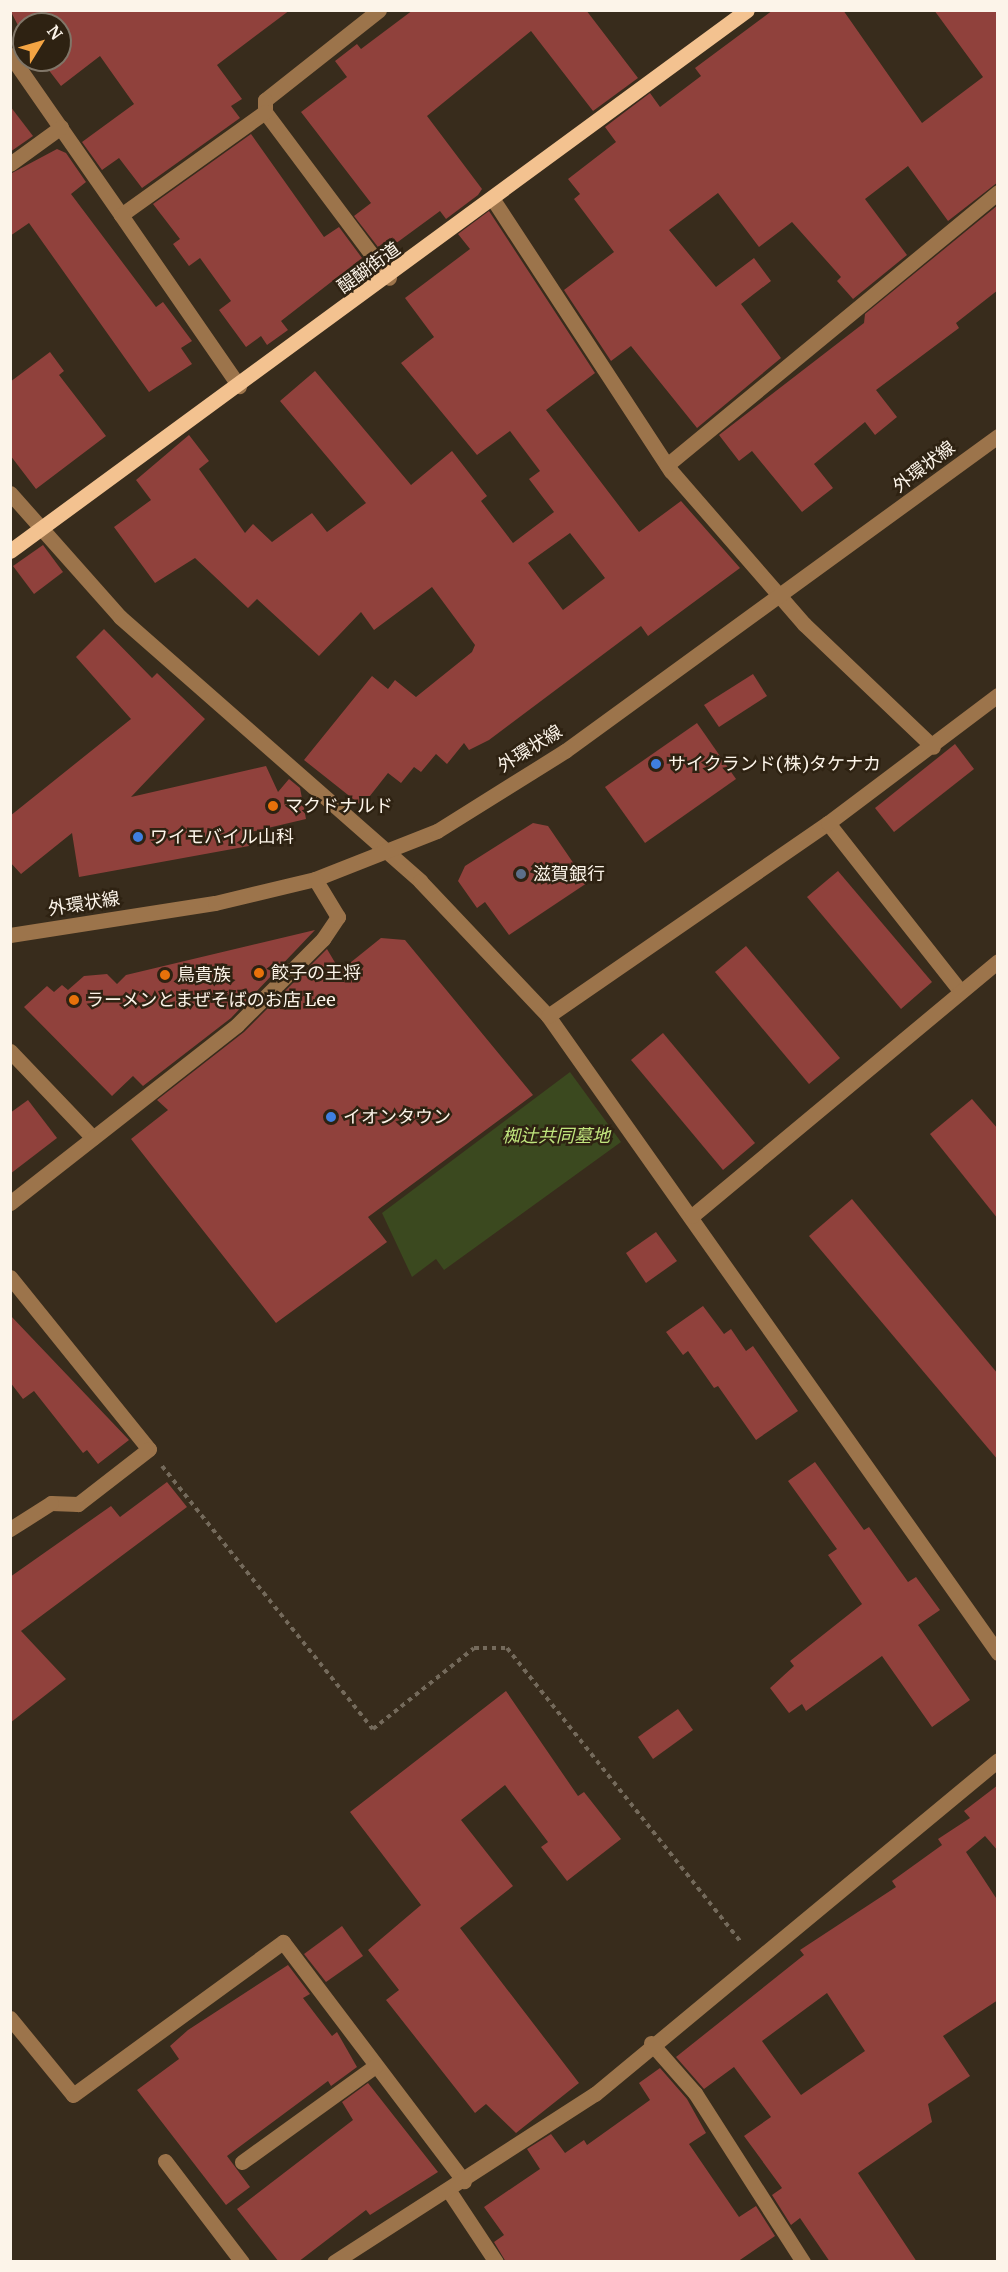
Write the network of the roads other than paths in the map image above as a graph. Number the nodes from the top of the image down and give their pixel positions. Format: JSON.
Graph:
{"nodes":[{"id":1,"x":379,"y":10,"type":"edge"},
{"id":2,"x":747,"y":10,"type":"edge"},
{"id":3,"x":10,"y":55,"type":"edge"},
{"id":4,"x":265,"y":112,"type":"junction"},
{"id":5,"x":61,"y":127,"type":"junction"},
{"id":6,"x":10,"y":164,"type":"edge"},
{"id":7,"x":998,"y":192,"type":"edge"},
{"id":8,"x":494,"y":201,"type":"junction"},
{"id":9,"x":122,"y":215,"type":"junction"},
{"id":10,"x":389,"y":278,"type":"junction"},
{"id":11,"x":239,"y":386,"type":"junction"},
{"id":12,"x":998,"y":436,"type":"edge"},
{"id":13,"x":667,"y":465,"type":"junction"},
{"id":14,"x":10,"y":493,"type":"edge"},
{"id":15,"x":40,"y":530,"type":"junction"},
{"id":16,"x":10,"y":551,"type":"edge"},
{"id":17,"x":780,"y":598,"type":"junction"},
{"id":18,"x":998,"y":695,"type":"edge"},
{"id":19,"x":933,"y":747,"type":"junction"},
{"id":20,"x":828,"y":823,"type":"junction"},
{"id":21,"x":387,"y":855,"type":"junction"},
{"id":22,"x":315,"y":879,"type":"junction"},
{"id":23,"x":10,"y":935,"type":"edge"},
{"id":24,"x":998,"y":961,"type":"edge"},
{"id":25,"x":960,"y":992,"type":"junction"},
{"id":26,"x":548,"y":1016,"type":"junction"},
{"id":27,"x":10,"y":1051,"type":"edge"},
{"id":28,"x":93,"y":1138,"type":"junction"},
{"id":29,"x":10,"y":1203,"type":"edge"},
{"id":30,"x":692,"y":1216,"type":"junction"},
{"id":31,"x":10,"y":1277,"type":"edge"},
{"id":32,"x":10,"y":1529,"type":"edge"},
{"id":33,"x":998,"y":1653,"type":"edge"},
{"id":34,"x":998,"y":1760,"type":"edge"},
{"id":35,"x":10,"y":2018,"type":"edge"},
{"id":36,"x":651,"y":2043,"type":"junction"},
{"id":37,"x":375,"y":2066,"type":"junction"},
{"id":38,"x":165,"y":2161,"type":"dead end"},
{"id":39,"x":242,"y":2162,"type":"dead end"},
{"id":40,"x":464,"y":2181,"type":"junction"},
{"id":41,"x":449,"y":2191,"type":"junction"},
{"id":42,"x":242,"y":2262,"type":"edge"},
{"id":43,"x":334,"y":2262,"type":"edge"},
{"id":44,"x":496,"y":2262,"type":"edge"},
{"id":45,"x":803,"y":2262,"type":"edge"}],
"edges":[{"from":1,"to":4,"type":"street"},
{"from":2,"to":8,"type":"main road","name":"醍醐街道"},
{"from":3,"to":5,"type":"street"},
{"from":4,"to":9,"type":"street"},
{"from":4,"to":10,"type":"street"},
{"from":5,"to":6,"type":"street"},
{"from":5,"to":9,"type":"street"},
{"from":7,"to":13,"type":"street"},
{"from":8,"to":10,"type":"main road","name":"醍醐街道"},
{"from":8,"to":13,"type":"street"},
{"from":9,"to":11,"type":"street"},
{"from":10,"to":11,"type":"main road","name":"醍醐街道"},
{"from":11,"to":15,"type":"main road","name":"醍醐街道"},
{"from":12,"to":17,"type":"street","name":"外環状線"},
{"from":13,"to":17,"type":"street"},
{"from":14,"to":15,"type":"street"},
{"from":15,"to":16,"type":"main road","name":"醍醐街道"},
{"from":15,"to":21,"type":"street"},
{"from":17,"to":19,"type":"street"},
{"from":17,"to":21,"type":"street","name":"外環状線"},
{"from":18,"to":19,"type":"street"},
{"from":19,"to":20,"type":"street"},
{"from":20,"to":25,"type":"street"},
{"from":20,"to":26,"type":"street"},
{"from":21,"to":22,"type":"street","name":"外環状線"},
{"from":21,"to":26,"type":"street"},
{"from":22,"to":23,"type":"street","name":"外環状線"},
{"from":22,"to":28,"type":"street"},
{"from":24,"to":25,"type":"street"},
{"from":25,"to":30,"type":"street"},
{"from":26,"to":30,"type":"street"},
{"from":27,"to":28,"type":"street"},
{"from":28,"to":29,"type":"street"},
{"from":30,"to":33,"type":"street"},
{"from":31,"to":32,"type":"street"},
{"from":34,"to":36,"type":"street"},
{"from":35,"to":37,"type":"street"},
{"from":36,"to":40,"type":"street"},
{"from":36,"to":45,"type":"street"},
{"from":37,"to":39,"type":"street"},
{"from":37,"to":40,"type":"street"},
{"from":38,"to":42,"type":"street"},
{"from":40,"to":41,"type":"street"},
{"from":41,"to":43,"type":"street"},
{"from":41,"to":44,"type":"street"}]}
